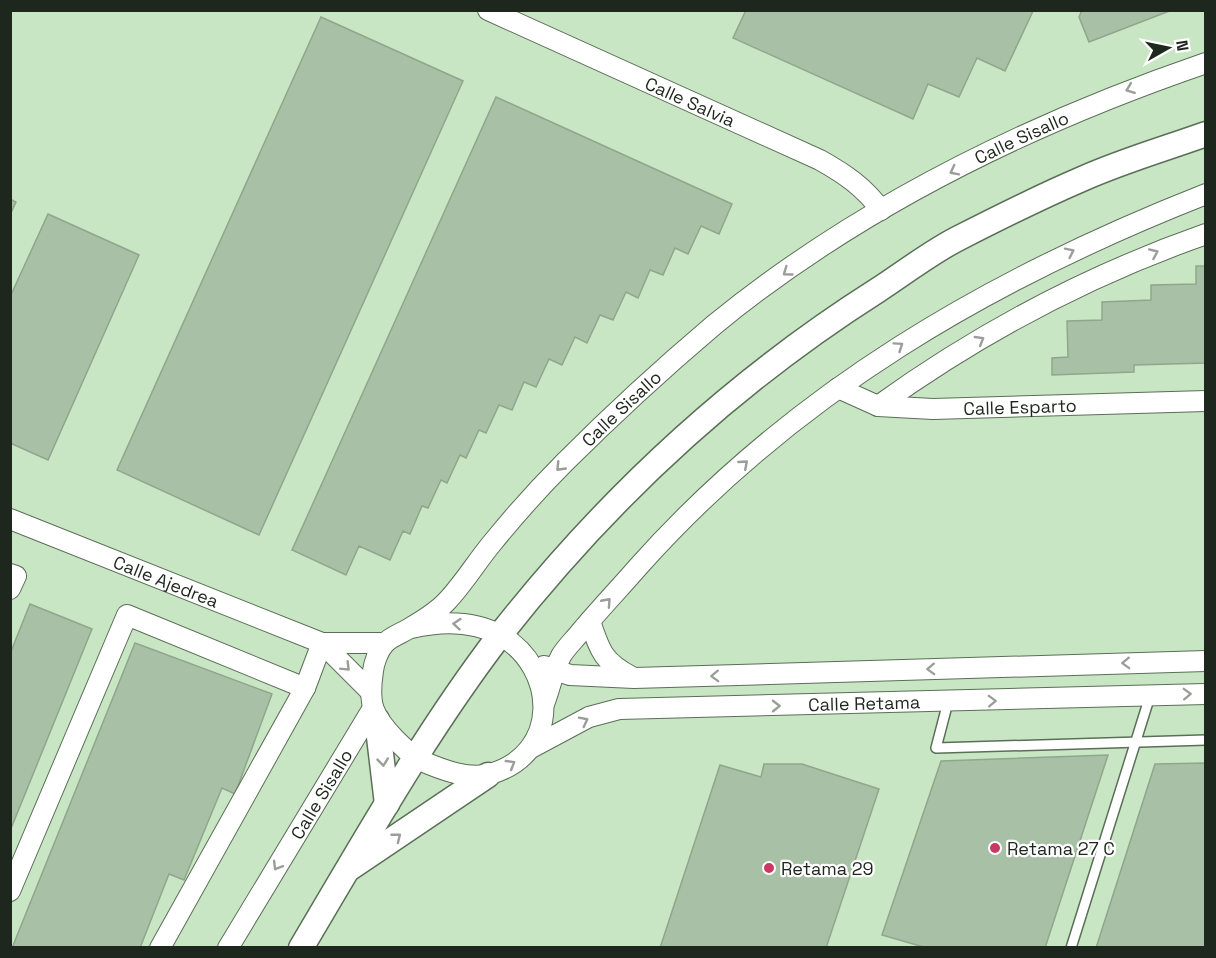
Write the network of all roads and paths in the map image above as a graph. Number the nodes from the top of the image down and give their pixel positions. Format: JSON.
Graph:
{"nodes":[{"id":1,"x":488,"y":10,"type":"edge"},
{"id":2,"x":1206,"y":63,"type":"edge"},
{"id":3,"x":1206,"y":134,"type":"edge"},
{"id":4,"x":1206,"y":194,"type":"edge"},
{"id":5,"x":881,"y":210,"type":"junction"},
{"id":6,"x":1206,"y":234,"type":"edge"},
{"id":7,"x":838,"y":388,"type":"junction"},
{"id":8,"x":1206,"y":401,"type":"edge"},
{"id":9,"x":878,"y":406,"type":"junction"},
{"id":10,"x":10,"y":519,"type":"edge"},
{"id":11,"x":10,"y":573,"type":"edge"},
{"id":12,"x":10,"y":589,"type":"edge"},
{"id":13,"x":590,"y":621,"type":"junction"},
{"id":14,"x":411,"y":628,"type":"junction"},
{"id":15,"x":500,"y":635,"type":"junction"},
{"id":16,"x":322,"y":643,"type":"junction"},
{"id":17,"x":385,"y":643,"type":"junction"},
{"id":18,"x":1206,"y":661,"type":"edge"},
{"id":19,"x":530,"y":662,"type":"junction"},
{"id":20,"x":556,"y":670,"type":"junction"},
{"id":21,"x":634,"y":678,"type":"junction"},
{"id":22,"x":305,"y":688,"type":"junction"},
{"id":23,"x":1206,"y":694,"type":"edge"},
{"id":24,"x":1150,"y":696,"type":"junction"},
{"id":25,"x":948,"y":702,"type":"junction"},
{"id":26,"x":544,"y":704,"type":"junction"},
{"id":27,"x":373,"y":706,"type":"junction"},
{"id":28,"x":1206,"y":740,"type":"edge"},
{"id":29,"x":1135,"y":742,"type":"junction"},
{"id":30,"x":531,"y":748,"type":"junction"},
{"id":31,"x":416,"y":758,"type":"junction"},
{"id":32,"x":488,"y":775,"type":"junction"},
{"id":33,"x":387,"y":804,"type":"junction"},
{"id":34,"x":348,"y":869,"type":"junction"},
{"id":35,"x":10,"y":891,"type":"edge"},
{"id":36,"x":160,"y":948,"type":"edge"},
{"id":37,"x":228,"y":948,"type":"edge"},
{"id":38,"x":301,"y":948,"type":"edge"},
{"id":39,"x":1071,"y":948,"type":"edge"}],
"edges":[{"from":1,"to":5,"type":"street","name":"Calle Salvia"},
{"from":2,"to":5,"type":"street","name":"Calle Sisallo","one_way":true},
{"from":3,"to":15,"type":"street"},
{"from":7,"to":4,"type":"street","one_way":true},
{"from":5,"to":14,"type":"street","name":"Calle Sisallo","one_way":true},
{"from":9,"to":6,"type":"street","one_way":true},
{"from":7,"to":9,"type":"street","name":"Calle Esparto"},
{"from":13,"to":7,"type":"street","one_way":true},
{"from":8,"to":9,"type":"street","name":"Calle Esparto"},
{"from":10,"to":16,"type":"street","name":"Calle Ajedrea"},
{"from":11,"to":12,"type":"street"},
{"from":13,"to":20,"type":"street"},
{"from":13,"to":21,"type":"street"},
{"from":15,"to":14,"type":"street","one_way":true},
{"from":14,"to":17,"type":"street","name":"Calle Sisallo"},
{"from":15,"to":19,"type":"street"},
{"from":15,"to":31,"type":"street"},
{"from":16,"to":17,"type":"street","name":"Calle Ajedrea"},
{"from":16,"to":22,"type":"street"},
{"from":16,"to":27,"type":"street","name":"Calle Ajedrea","one_way":true},
{"from":17,"to":27,"type":"street","name":"Calle Sisallo"},
{"from":18,"to":21,"type":"street","name":"Calle Retama","one_way":true},
{"from":19,"to":20,"type":"street","name":"Calle Retama"},
{"from":19,"to":26,"type":"street"},
{"from":20,"to":21,"type":"street","name":"Calle Retama"},
{"from":20,"to":26,"type":"street"},
{"from":22,"to":35,"type":"street"},
{"from":22,"to":36,"type":"street"},
{"from":24,"to":23,"type":"street","name":"Calle Retama","one_way":true},
{"from":25,"to":24,"type":"street","name":"Calle Retama","one_way":true},
{"from":24,"to":29,"type":"lane"},
{"from":25,"to":29,"type":"lane"},
{"from":30,"to":25,"type":"street","name":"Calle Retama","one_way":true},
{"from":26,"to":30,"type":"street"},
{"from":27,"to":31,"type":"street","name":"Calle Ajedrea"},
{"from":27,"to":33,"type":"street","one_way":true},
{"from":27,"to":37,"type":"street","name":"Calle Sisallo","one_way":true},
{"from":28,"to":29,"type":"lane"},
{"from":29,"to":39,"type":"lane"},
{"from":32,"to":30,"type":"street","name":"Calle Retama","one_way":true},
{"from":31,"to":32,"type":"street"},
{"from":31,"to":33,"type":"street"},
{"from":34,"to":32,"type":"street","one_way":true},
{"from":33,"to":34,"type":"street"},
{"from":34,"to":38,"type":"street"}]}
